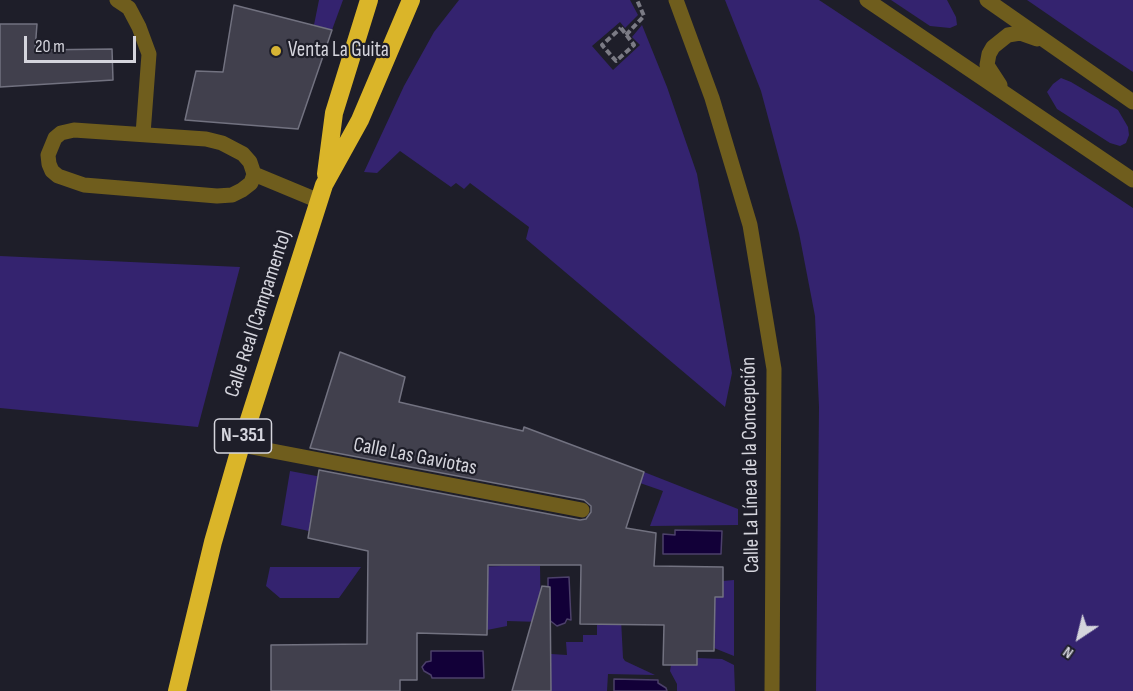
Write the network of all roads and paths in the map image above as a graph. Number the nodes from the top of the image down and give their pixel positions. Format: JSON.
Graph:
{"nodes":[{"id":1,"x":117,"y":0,"type":"edge"},
{"id":2,"x":369,"y":0,"type":"edge"},
{"id":3,"x":411,"y":0,"type":"edge"},
{"id":4,"x":637,"y":0,"type":"edge"},
{"id":5,"x":676,"y":0,"type":"edge"},
{"id":6,"x":867,"y":0,"type":"edge"},
{"id":7,"x":987,"y":0,"type":"edge"},
{"id":8,"x":626,"y":35,"type":"junction"},
{"id":9,"x":1059,"y":49,"type":"junction"},
{"id":10,"x":1010,"y":97,"type":"junction"},
{"id":11,"x":1133,"y":102,"type":"edge"},
{"id":12,"x":142,"y":135,"type":"junction"},
{"id":13,"x":254,"y":174,"type":"junction"},
{"id":14,"x":1131,"y":177,"type":"edge"},
{"id":15,"x":322,"y":193,"type":"junction"},
{"id":16,"x":241,"y":445,"type":"junction"},
{"id":17,"x":582,"y":510,"type":"dead end"},
{"id":18,"x":177,"y":691,"type":"edge"},
{"id":19,"x":772,"y":691,"type":"edge"}],
"edges":[{"from":1,"to":12,"type":"street"},
{"from":2,"to":15,"type":"highway","number":"N-351"},
{"from":3,"to":15,"type":"highway","name":"Calle Real (Campamento)","number":"N-351"},
{"from":4,"to":8,"type":"path"},
{"from":5,"to":19,"type":"street","name":"Calle La Línea de la Concepción"},
{"from":6,"to":10,"type":"street"},
{"from":7,"to":9,"type":"street"},
{"from":8,"to":8,"type":"path"},
{"from":9,"to":10,"type":"street"},
{"from":9,"to":11,"type":"street"},
{"from":10,"to":14,"type":"street"},
{"from":12,"to":13,"type":"street"},
{"from":12,"to":13,"type":"street"},
{"from":13,"to":15,"type":"street"},
{"from":15,"to":16,"type":"highway","name":"Calle Real (Campamento)","number":"N-351"},
{"from":16,"to":17,"type":"street","name":"Calle Las Gaviotas"},
{"from":16,"to":18,"type":"highway","name":"Calle Real (Campamento)","number":"N-351"}]}
